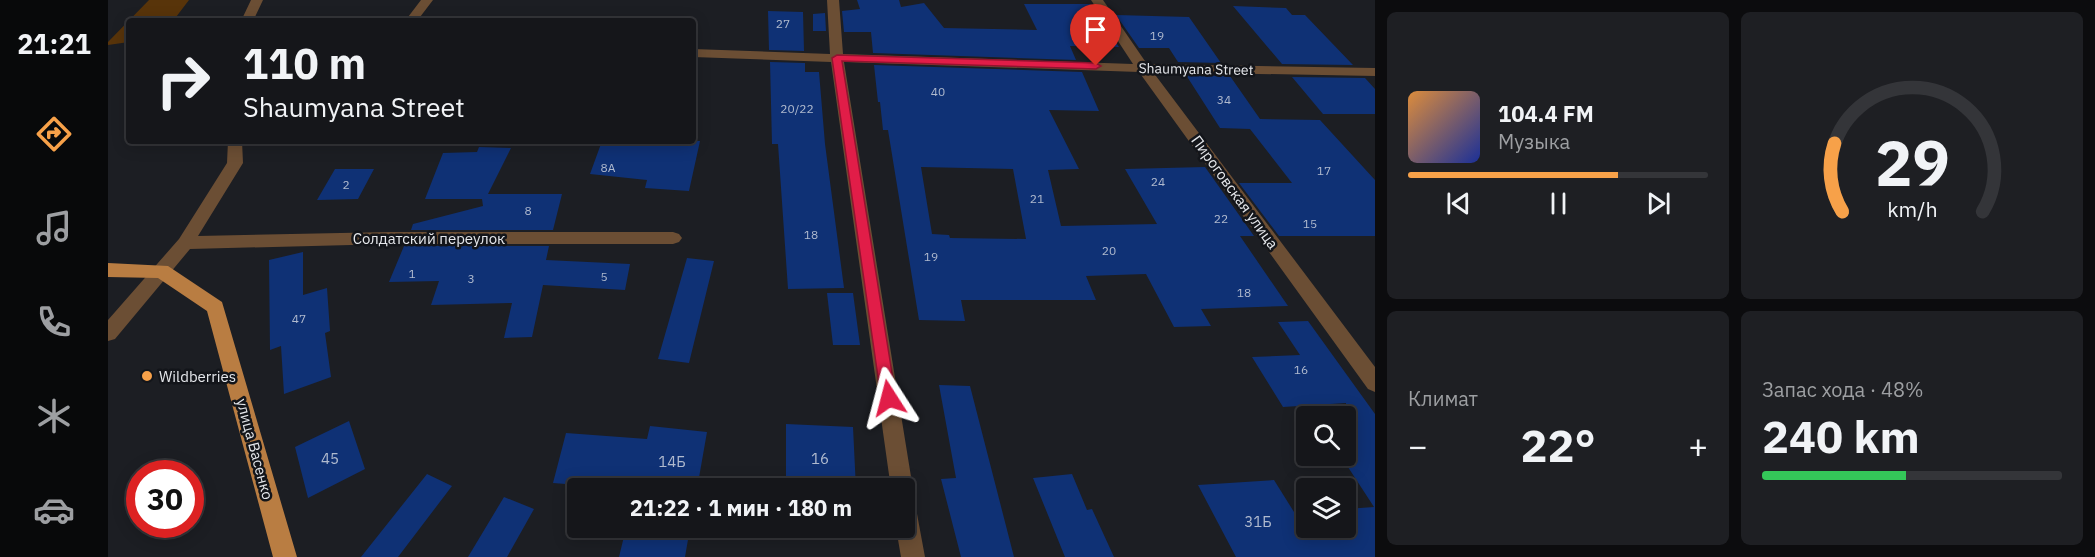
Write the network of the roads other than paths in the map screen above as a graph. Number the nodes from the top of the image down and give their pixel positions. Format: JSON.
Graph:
{"nodes":[{"id":1,"x":257,"y":0,"type":"edge"},
{"id":2,"x":427,"y":0,"type":"edge"},
{"id":3,"x":833,"y":0,"type":"edge"},
{"id":4,"x":1096,"y":0,"type":"edge"},
{"id":5,"x":248,"y":18,"type":"edge"},
{"id":6,"x":413,"y":18,"type":"edge"},
{"id":7,"x":696,"y":53,"type":"edge"},
{"id":8,"x":837,"y":58,"type":"junction"},
{"id":9,"x":1143,"y":68,"type":"junction"},
{"id":10,"x":1375,"y":72,"type":"edge"},
{"id":11,"x":235,"y":144,"type":"edge"},
{"id":12,"x":673,"y":238,"type":"dead end"},
{"id":13,"x":185,"y":243,"type":"junction"},
{"id":14,"x":108,"y":270,"type":"edge"},
{"id":15,"x":162,"y":271,"type":"junction"},
{"id":16,"x":108,"y":333,"type":"edge"},
{"id":17,"x":1375,"y":383,"type":"edge"},
{"id":18,"x":900,"y":478,"type":"edge"},
{"id":19,"x":910,"y":538,"type":"edge"},
{"id":20,"x":282,"y":556,"type":"edge"},
{"id":21,"x":913,"y":557,"type":"edge"}],
"edges":[{"from":1,"to":5,"type":"street"},
{"from":2,"to":6,"type":"street"},
{"from":3,"to":8,"type":"street"},
{"from":4,"to":9,"type":"street","name":"Пироговская улица"},
{"from":7,"to":8,"type":"street","name":"Shaumyana Street"},
{"from":8,"to":9,"type":"street","name":"Shaumyana Street"},
{"from":8,"to":18,"type":"street"},
{"from":9,"to":10,"type":"street","name":"Shaumyana Street"},
{"from":9,"to":17,"type":"street","name":"Пироговская улица"},
{"from":11,"to":13,"type":"street"},
{"from":12,"to":13,"type":"street","name":"Солдатский переулок"},
{"from":13,"to":15,"type":"street"},
{"from":14,"to":15,"type":"main road"},
{"from":15,"to":16,"type":"street"},
{"from":15,"to":20,"type":"main road","name":"улица Васенко"},
{"from":19,"to":21,"type":"street"}]}
